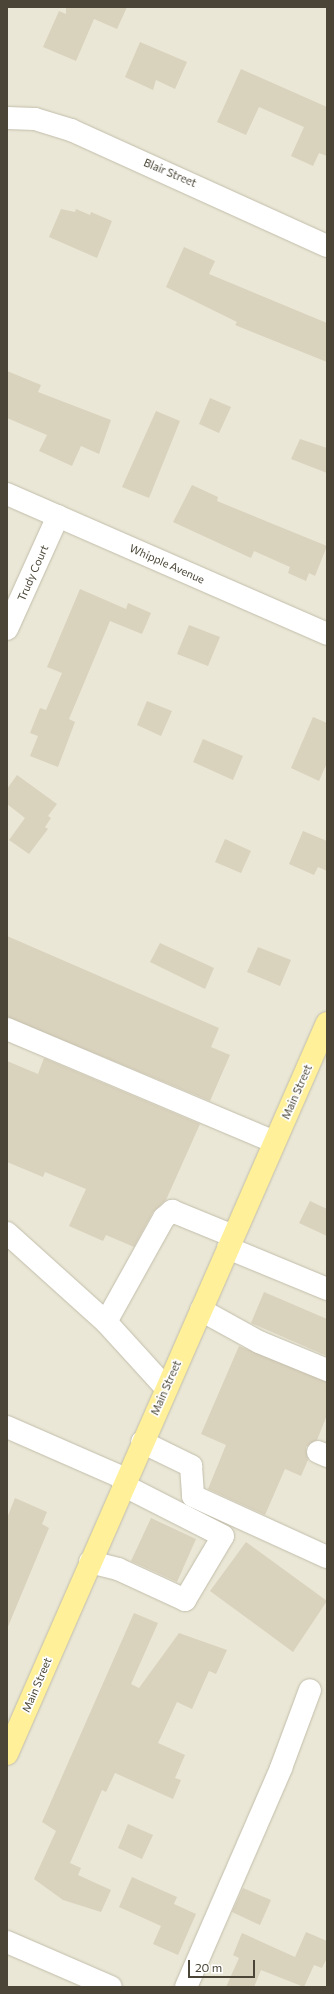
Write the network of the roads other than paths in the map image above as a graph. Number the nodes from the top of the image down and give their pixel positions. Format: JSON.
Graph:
{"nodes":[{"id":1,"x":7,"y":118,"type":"edge"},
{"id":2,"x":327,"y":246,"type":"edge"},
{"id":3,"x":7,"y":494,"type":"edge"},
{"id":4,"x":58,"y":516,"type":"junction"},
{"id":5,"x":7,"y":629,"type":"edge"},
{"id":6,"x":327,"y":634,"type":"edge"},
{"id":7,"x":327,"y":1023,"type":"edge"},
{"id":8,"x":7,"y":1029,"type":"edge"},
{"id":9,"x":274,"y":1142,"type":"junction"},
{"id":10,"x":7,"y":1233,"type":"edge"},
{"id":11,"x":230,"y":1242,"type":"junction"},
{"id":12,"x":327,"y":1289,"type":"edge"},
{"id":13,"x":201,"y":1310,"type":"junction"},
{"id":14,"x":106,"y":1322,"type":"junction"},
{"id":15,"x":327,"y":1370,"type":"edge"},
{"id":16,"x":166,"y":1388,"type":"junction"},
{"id":17,"x":7,"y":1427,"type":"edge"},
{"id":18,"x":142,"y":1442,"type":"junction"},
{"id":19,"x":125,"y":1482,"type":"junction"},
{"id":20,"x":327,"y":1557,"type":"edge"},
{"id":21,"x":90,"y":1562,"type":"junction"},
{"id":22,"x":310,"y":1690,"type":"dead end"},
{"id":23,"x":7,"y":1754,"type":"edge"},
{"id":24,"x":7,"y":1942,"type":"edge"},
{"id":25,"x":111,"y":1987,"type":"edge"},
{"id":26,"x":186,"y":1987,"type":"edge"}],
"edges":[{"from":1,"to":2,"type":"street","name":"Blair Street"},
{"from":3,"to":4,"type":"street","name":"Whipple Avenue"},
{"from":4,"to":5,"type":"street","name":"Trudy Court"},
{"from":4,"to":6,"type":"street","name":"Whipple Avenue"},
{"from":7,"to":9,"type":"main road","name":"Main Street"},
{"from":8,"to":9,"type":"street"},
{"from":9,"to":11,"type":"main road","name":"Main Street"},
{"from":10,"to":14,"type":"street"},
{"from":11,"to":12,"type":"street"},
{"from":11,"to":13,"type":"main road","name":"Main Street"},
{"from":11,"to":14,"type":"street"},
{"from":13,"to":15,"type":"street"},
{"from":13,"to":16,"type":"main road","name":"Main Street"},
{"from":14,"to":16,"type":"street"},
{"from":16,"to":18,"type":"main road","name":"Main Street"},
{"from":17,"to":19,"type":"street"},
{"from":18,"to":19,"type":"main road","name":"Main Street"},
{"from":18,"to":20,"type":"street"},
{"from":19,"to":21,"type":"main road","name":"Main Street"},
{"from":19,"to":21,"type":"street"},
{"from":21,"to":23,"type":"main road","name":"Main Street"},
{"from":22,"to":26,"type":"street"},
{"from":24,"to":25,"type":"street"}]}
